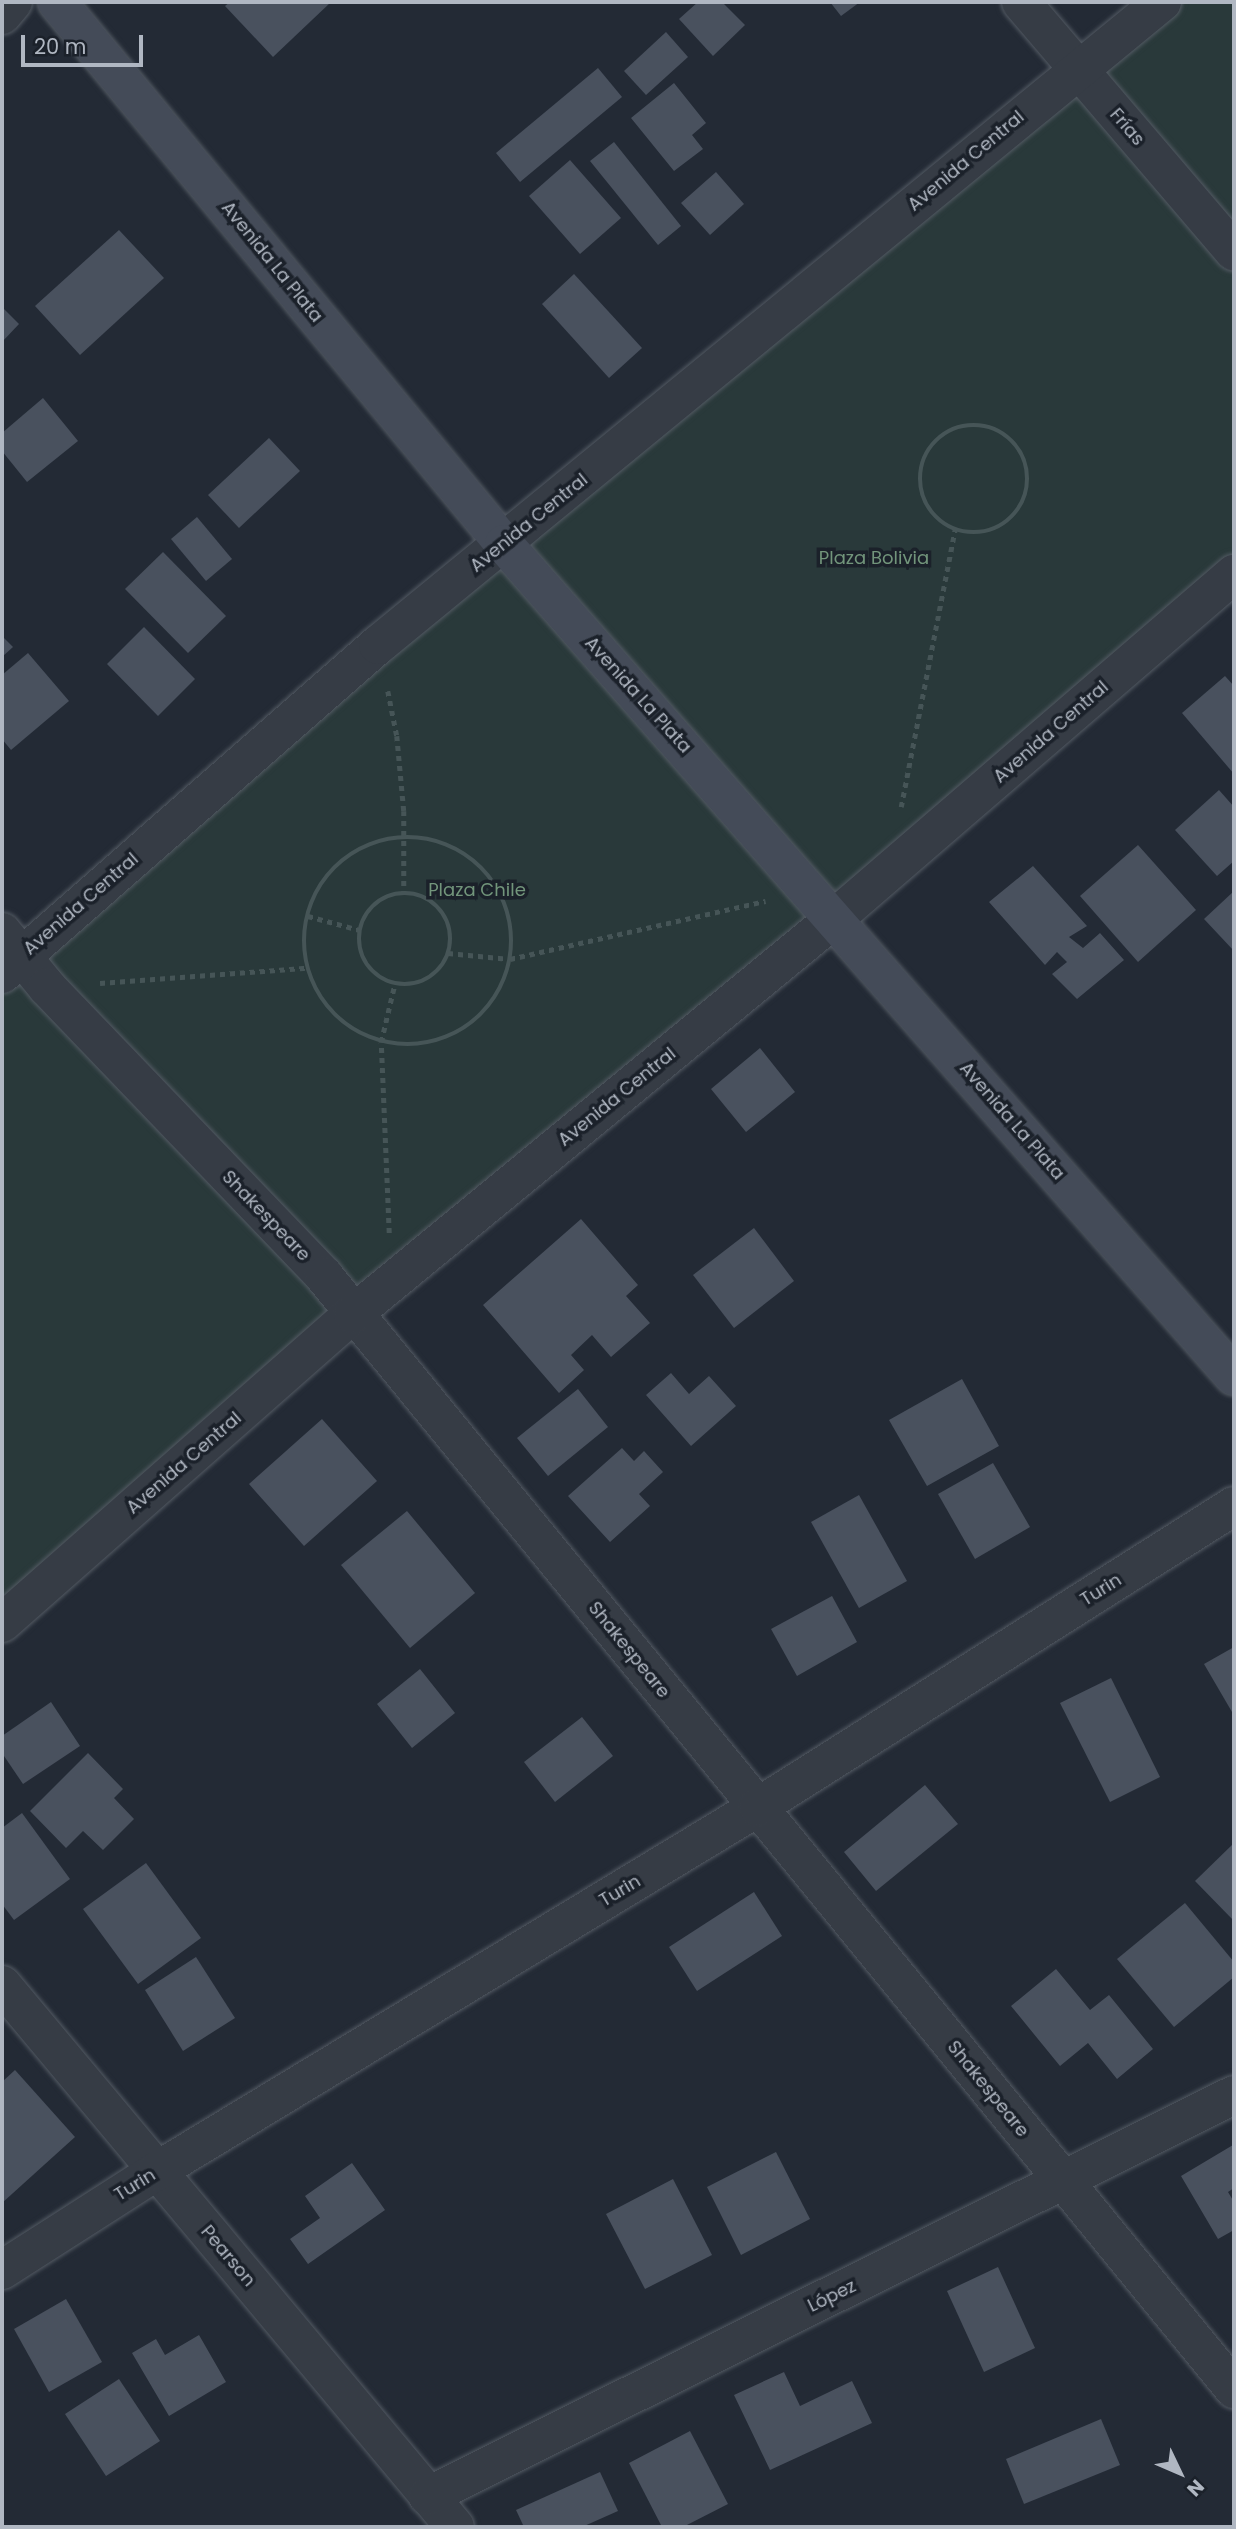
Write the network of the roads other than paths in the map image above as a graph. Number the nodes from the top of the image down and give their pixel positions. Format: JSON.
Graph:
{"nodes":[{"id":1,"x":13,"y":2,"type":"edge"},
{"id":2,"x":57,"y":2,"type":"edge"},
{"id":3,"x":1021,"y":2,"type":"edge"},
{"id":4,"x":1162,"y":2,"type":"edge"},
{"id":5,"x":2,"y":15,"type":"edge"},
{"id":6,"x":1077,"y":69,"type":"junction"},
{"id":7,"x":1234,"y":251,"type":"edge"},
{"id":8,"x":504,"y":544,"type":"junction"},
{"id":9,"x":1234,"y":574,"type":"edge"},
{"id":10,"x":823,"y":904,"type":"junction"},
{"id":11,"x":8,"y":954,"type":"edge"},
{"id":12,"x":354,"y":1314,"type":"junction"},
{"id":13,"x":1234,"y":1376,"type":"edge"},
{"id":14,"x":1234,"y":1506,"type":"edge"},
{"id":15,"x":2,"y":1623,"type":"edge"},
{"id":16,"x":758,"y":1807,"type":"junction"},
{"id":17,"x":2,"y":1985,"type":"edge"},
{"id":18,"x":1234,"y":2095,"type":"edge"},
{"id":19,"x":157,"y":2171,"type":"junction"},
{"id":20,"x":1064,"y":2181,"type":"junction"},
{"id":21,"x":2,"y":2270,"type":"edge"},
{"id":22,"x":1234,"y":2389,"type":"edge"},
{"id":23,"x":428,"y":2496,"type":"junction"},
{"id":24,"x":454,"y":2527,"type":"edge"}],
"edges":[{"from":1,"to":5,"type":"street"},
{"from":2,"to":8,"type":"main road","name":"Avenida La Plata"},
{"from":3,"to":6,"type":"street","name":"Frías"},
{"from":4,"to":6,"type":"street","name":"Avenida Central"},
{"from":6,"to":7,"type":"street","name":"Frías"},
{"from":6,"to":8,"type":"street","name":"Avenida Central"},
{"from":8,"to":10,"type":"main road","name":"Avenida La Plata"},
{"from":8,"to":11,"type":"street","name":"Avenida Central"},
{"from":9,"to":10,"type":"street","name":"Avenida Central"},
{"from":10,"to":12,"type":"street","name":"Avenida Central"},
{"from":10,"to":13,"type":"main road","name":"Avenida La Plata"},
{"from":11,"to":12,"type":"street","name":"Shakespeare"},
{"from":12,"to":15,"type":"street","name":"Avenida Central"},
{"from":12,"to":16,"type":"street","name":"Shakespeare"},
{"from":14,"to":16,"type":"street","name":"Turin"},
{"from":16,"to":19,"type":"street","name":"Turin"},
{"from":16,"to":20,"type":"street","name":"Shakespeare"},
{"from":17,"to":19,"type":"street","name":"Pearson"},
{"from":18,"to":20,"type":"street","name":"López"},
{"from":19,"to":21,"type":"street","name":"Turin"},
{"from":19,"to":23,"type":"street","name":"Pearson"},
{"from":20,"to":22,"type":"street","name":"Shakespeare"},
{"from":20,"to":23,"type":"street","name":"López"},
{"from":23,"to":24,"type":"street","name":"Pearson"}]}
